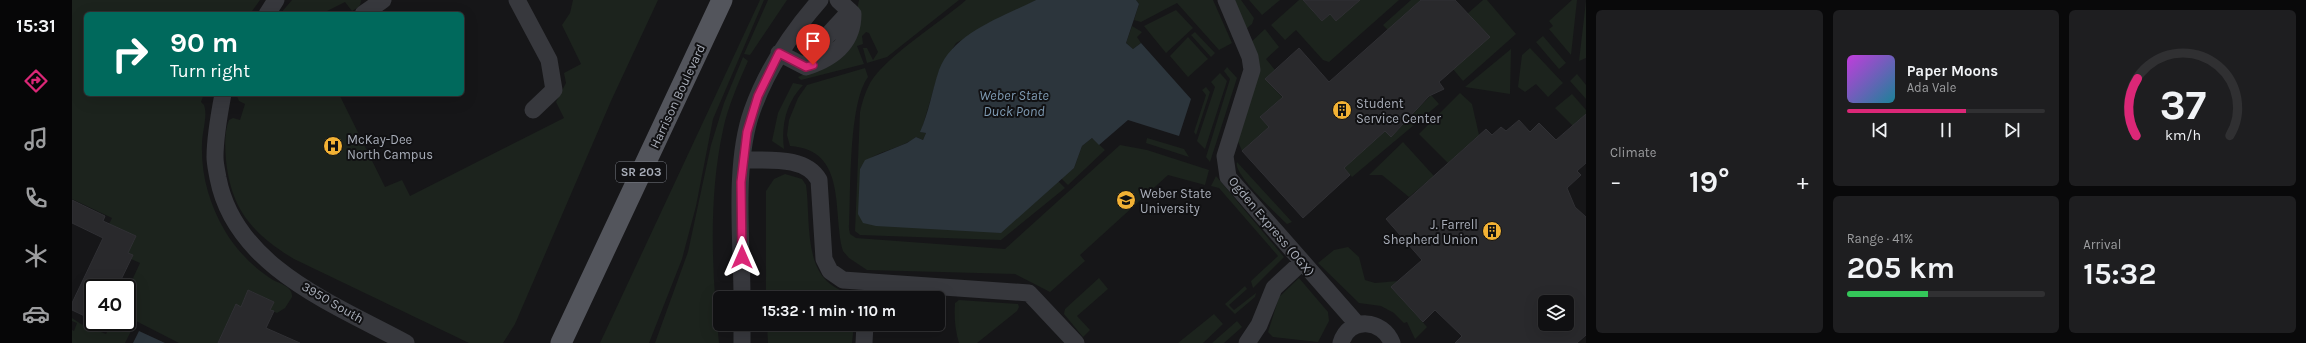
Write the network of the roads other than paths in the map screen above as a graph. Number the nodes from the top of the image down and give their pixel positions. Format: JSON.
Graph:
{"nodes":[{"id":1,"x":276,"y":0,"type":"edge"},
{"id":2,"x":381,"y":0,"type":"edge"},
{"id":3,"x":517,"y":0,"type":"edge"},
{"id":4,"x":722,"y":0,"type":"edge"},
{"id":5,"x":820,"y":0,"type":"edge"},
{"id":6,"x":1226,"y":0,"type":"edge"},
{"id":7,"x":844,"y":5,"type":"edge"},
{"id":8,"x":268,"y":12,"type":"edge"},
{"id":9,"x":366,"y":12,"type":"edge"},
{"id":10,"x":779,"y":53,"type":"junction"},
{"id":11,"x":223,"y":96,"type":"edge"},
{"id":12,"x":533,"y":110,"type":"dead end"},
{"id":13,"x":742,"y":160,"type":"junction"},
{"id":14,"x":1302,"y":262,"type":"junction"},
{"id":15,"x":867,"y":290,"type":"edge"},
{"id":16,"x":742,"y":291,"type":"edge"},
{"id":17,"x":1358,"y":324,"type":"junction"},
{"id":18,"x":742,"y":331,"type":"edge"},
{"id":19,"x":865,"y":331,"type":"edge"},
{"id":20,"x":406,"y":343,"type":"edge"},
{"id":21,"x":560,"y":343,"type":"edge"},
{"id":22,"x":742,"y":343,"type":"edge"},
{"id":23,"x":864,"y":343,"type":"edge"},
{"id":24,"x":1076,"y":343,"type":"edge"},
{"id":25,"x":1247,"y":343,"type":"edge"},
{"id":26,"x":1341,"y":343,"type":"edge"},
{"id":27,"x":1392,"y":343,"type":"edge"}],
"edges":[{"from":1,"to":8,"type":"street"},
{"from":2,"to":9,"type":"street"},
{"from":3,"to":12,"type":"street"},
{"from":4,"to":21,"type":"main road","name":"Harrison Boulevard","number":"SR 203"},
{"from":5,"to":10,"type":"street"},
{"from":6,"to":14,"type":"street","name":"Ogden Express (OGX)"},
{"from":7,"to":10,"type":"street"},
{"from":10,"to":13,"type":"street"},
{"from":11,"to":20,"type":"street","name":"3950 South"},
{"from":13,"to":15,"type":"street"},
{"from":13,"to":16,"type":"street"},
{"from":14,"to":17,"type":"street","name":"Ogden Express (OGX)"},
{"from":14,"to":25,"type":"street"},
{"from":15,"to":24,"type":"street"},
{"from":17,"to":26,"type":"street"},
{"from":17,"to":27,"type":"street"},
{"from":18,"to":22,"type":"street"},
{"from":19,"to":23,"type":"street"}]}
